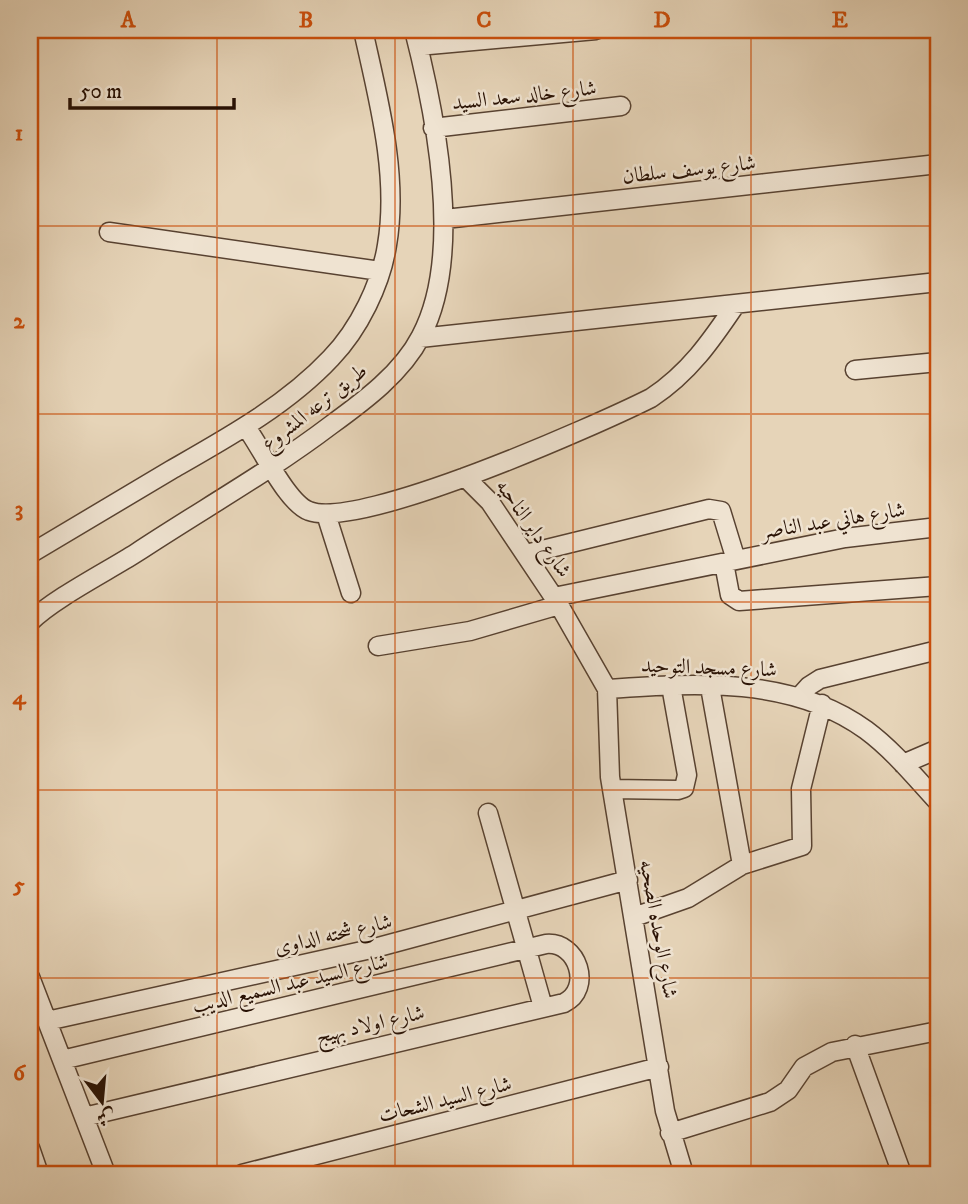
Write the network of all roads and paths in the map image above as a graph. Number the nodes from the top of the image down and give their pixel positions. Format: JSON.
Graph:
{"nodes":[{"id":1,"x":363,"y":30,"type":"edge"},
{"id":2,"x":596,"y":30,"type":"edge"},
{"id":3,"x":416,"y":38,"type":"edge"},
{"id":4,"x":621,"y":106,"type":"dead end"},
{"id":5,"x":433,"y":128,"type":"junction"},
{"id":6,"x":938,"y":164,"type":"edge"},
{"id":7,"x":445,"y":219,"type":"junction"},
{"id":8,"x":109,"y":232,"type":"dead end"},
{"id":9,"x":380,"y":271,"type":"junction"},
{"id":10,"x":938,"y":282,"type":"edge"},
{"id":11,"x":736,"y":304,"type":"junction"},
{"id":12,"x":420,"y":338,"type":"junction"},
{"id":13,"x":938,"y":362,"type":"edge"},
{"id":14,"x":855,"y":370,"type":"dead end"},
{"id":15,"x":249,"y":431,"type":"junction"},
{"id":16,"x":271,"y":463,"type":"junction"},
{"id":17,"x":465,"y":477,"type":"junction"},
{"id":18,"x":326,"y":514,"type":"junction"},
{"id":19,"x":938,"y":527,"type":"edge"},
{"id":20,"x":30,"y":554,"type":"edge"},
{"id":21,"x":526,"y":554,"type":"junction"},
{"id":22,"x":730,"y":561,"type":"junction"},
{"id":23,"x":938,"y":586,"type":"edge"},
{"id":24,"x":351,"y":593,"type":"dead end"},
{"id":25,"x":557,"y":601,"type":"junction"},
{"id":26,"x":30,"y":622,"type":"edge"},
{"id":27,"x":378,"y":646,"type":"dead end"},
{"id":28,"x":938,"y":650,"type":"edge"},
{"id":29,"x":671,"y":686,"type":"junction"},
{"id":30,"x":710,"y":687,"type":"junction"},
{"id":31,"x":607,"y":689,"type":"junction"},
{"id":32,"x":800,"y":696,"type":"junction"},
{"id":33,"x":822,"y":704,"type":"junction"},
{"id":34,"x":938,"y":749,"type":"edge"},
{"id":35,"x":903,"y":765,"type":"junction"},
{"id":36,"x":612,"y":789,"type":"junction"},
{"id":37,"x":938,"y":802,"type":"edge"},
{"id":38,"x":488,"y":813,"type":"dead end"},
{"id":39,"x":741,"y":865,"type":"junction"},
{"id":40,"x":628,"y":880,"type":"junction"},
{"id":41,"x":518,"y":911,"type":"junction"},
{"id":42,"x":634,"y":917,"type":"junction"},
{"id":43,"x":528,"y":950,"type":"junction"},
{"id":44,"x":30,"y":977,"type":"edge"},
{"id":45,"x":542,"y":1007,"type":"junction"},
{"id":46,"x":47,"y":1021,"type":"junction"},
{"id":47,"x":938,"y":1031,"type":"edge"},
{"id":48,"x":855,"y":1045,"type":"junction"},
{"id":49,"x":62,"y":1060,"type":"junction"},
{"id":50,"x":659,"y":1067,"type":"junction"},
{"id":51,"x":84,"y":1117,"type":"junction"},
{"id":52,"x":670,"y":1133,"type":"junction"},
{"id":53,"x":30,"y":1148,"type":"edge"},
{"id":54,"x":40,"y":1174,"type":"edge"},
{"id":55,"x":106,"y":1174,"type":"edge"},
{"id":56,"x":242,"y":1174,"type":"edge"},
{"id":57,"x":684,"y":1174,"type":"edge"},
{"id":58,"x":902,"y":1174,"type":"edge"}],
"edges":[{"from":1,"to":9,"type":"street"},
{"from":2,"to":3,"type":"street"},
{"from":3,"to":5,"type":"street","name":"طريق ترعه المشروع"},
{"from":4,"to":5,"type":"street","name":"شارع خالد سعد السيد"},
{"from":5,"to":7,"type":"street","name":"طريق ترعه المشروع"},
{"from":6,"to":7,"type":"street","name":"شارع يوسف سلطان"},
{"from":7,"to":12,"type":"street","name":"طريق ترعه المشروع"},
{"from":8,"to":9,"type":"street"},
{"from":9,"to":15,"type":"street"},
{"from":10,"to":11,"type":"street"},
{"from":11,"to":12,"type":"street"},
{"from":11,"to":17,"type":"street"},
{"from":12,"to":16,"type":"street","name":"طريق ترعه المشروع"},
{"from":13,"to":14,"type":"street"},
{"from":15,"to":16,"type":"street"},
{"from":15,"to":20,"type":"street"},
{"from":16,"to":18,"type":"street"},
{"from":16,"to":26,"type":"street","name":"طريق ترعه المشروع"},
{"from":17,"to":18,"type":"street","name":"شارع داير الناحيه"},
{"from":17,"to":21,"type":"street","name":"شارع داير الناحيه"},
{"from":18,"to":24,"type":"street"},
{"from":19,"to":22,"type":"street","name":"شارع هاني عبد الناصر"},
{"from":21,"to":22,"type":"street"},
{"from":21,"to":25,"type":"street","name":"شارع داير الناحيه"},
{"from":22,"to":23,"type":"street"},
{"from":22,"to":25,"type":"street","name":"شارع هاني عبد الناصر"},
{"from":25,"to":27,"type":"street","name":"شارع هاني عبد الناصر"},
{"from":25,"to":31,"type":"street","name":"شارع داير الناحيه"},
{"from":28,"to":32,"type":"street"},
{"from":29,"to":30,"type":"street","name":"شارع مسجد التوحيد"},
{"from":29,"to":31,"type":"street","name":"شارع مسجد التوحيد"},
{"from":29,"to":36,"type":"street"},
{"from":30,"to":32,"type":"street","name":"شارع مسجد التوحيد"},
{"from":30,"to":39,"type":"street"},
{"from":31,"to":36,"type":"street","name":"شارع الوحده الصحيه"},
{"from":32,"to":33,"type":"street","name":"شارع مسجد التوحيد"},
{"from":33,"to":35,"type":"street","name":"شارع مسجد التوحيد"},
{"from":33,"to":39,"type":"street"},
{"from":34,"to":35,"type":"street"},
{"from":35,"to":37,"type":"street","name":"شارع مسجد التوحيد"},
{"from":36,"to":40,"type":"street","name":"شارع الوحده الصحيه"},
{"from":38,"to":41,"type":"street"},
{"from":39,"to":42,"type":"street"},
{"from":40,"to":41,"type":"street","name":"شارع شحته الداوى"},
{"from":40,"to":42,"type":"street","name":"شارع الوحده الصحيه"},
{"from":41,"to":43,"type":"street"},
{"from":41,"to":46,"type":"street","name":"شارع شحته الداوى"},
{"from":42,"to":50,"type":"street","name":"شارع الوحده الصحيه"},
{"from":43,"to":45,"type":"street"},
{"from":43,"to":45,"type":"street","name":"شارع اولاد بهيج"},
{"from":43,"to":49,"type":"street","name":"شارع السيد عبد السميع الديب"},
{"from":44,"to":46,"type":"street"},
{"from":45,"to":51,"type":"street","name":"شارع اولاد بهيج"},
{"from":46,"to":49,"type":"street"},
{"from":47,"to":48,"type":"street"},
{"from":48,"to":52,"type":"street"},
{"from":48,"to":58,"type":"street"},
{"from":49,"to":51,"type":"street"},
{"from":50,"to":52,"type":"street","name":"شارع الوحده الصحيه"},
{"from":50,"to":56,"type":"street","name":"شارع السيد الشحات"},
{"from":51,"to":55,"type":"street"},
{"from":52,"to":57,"type":"street","name":"شارع الوحده الصحيه"},
{"from":53,"to":54,"type":"street"}]}
